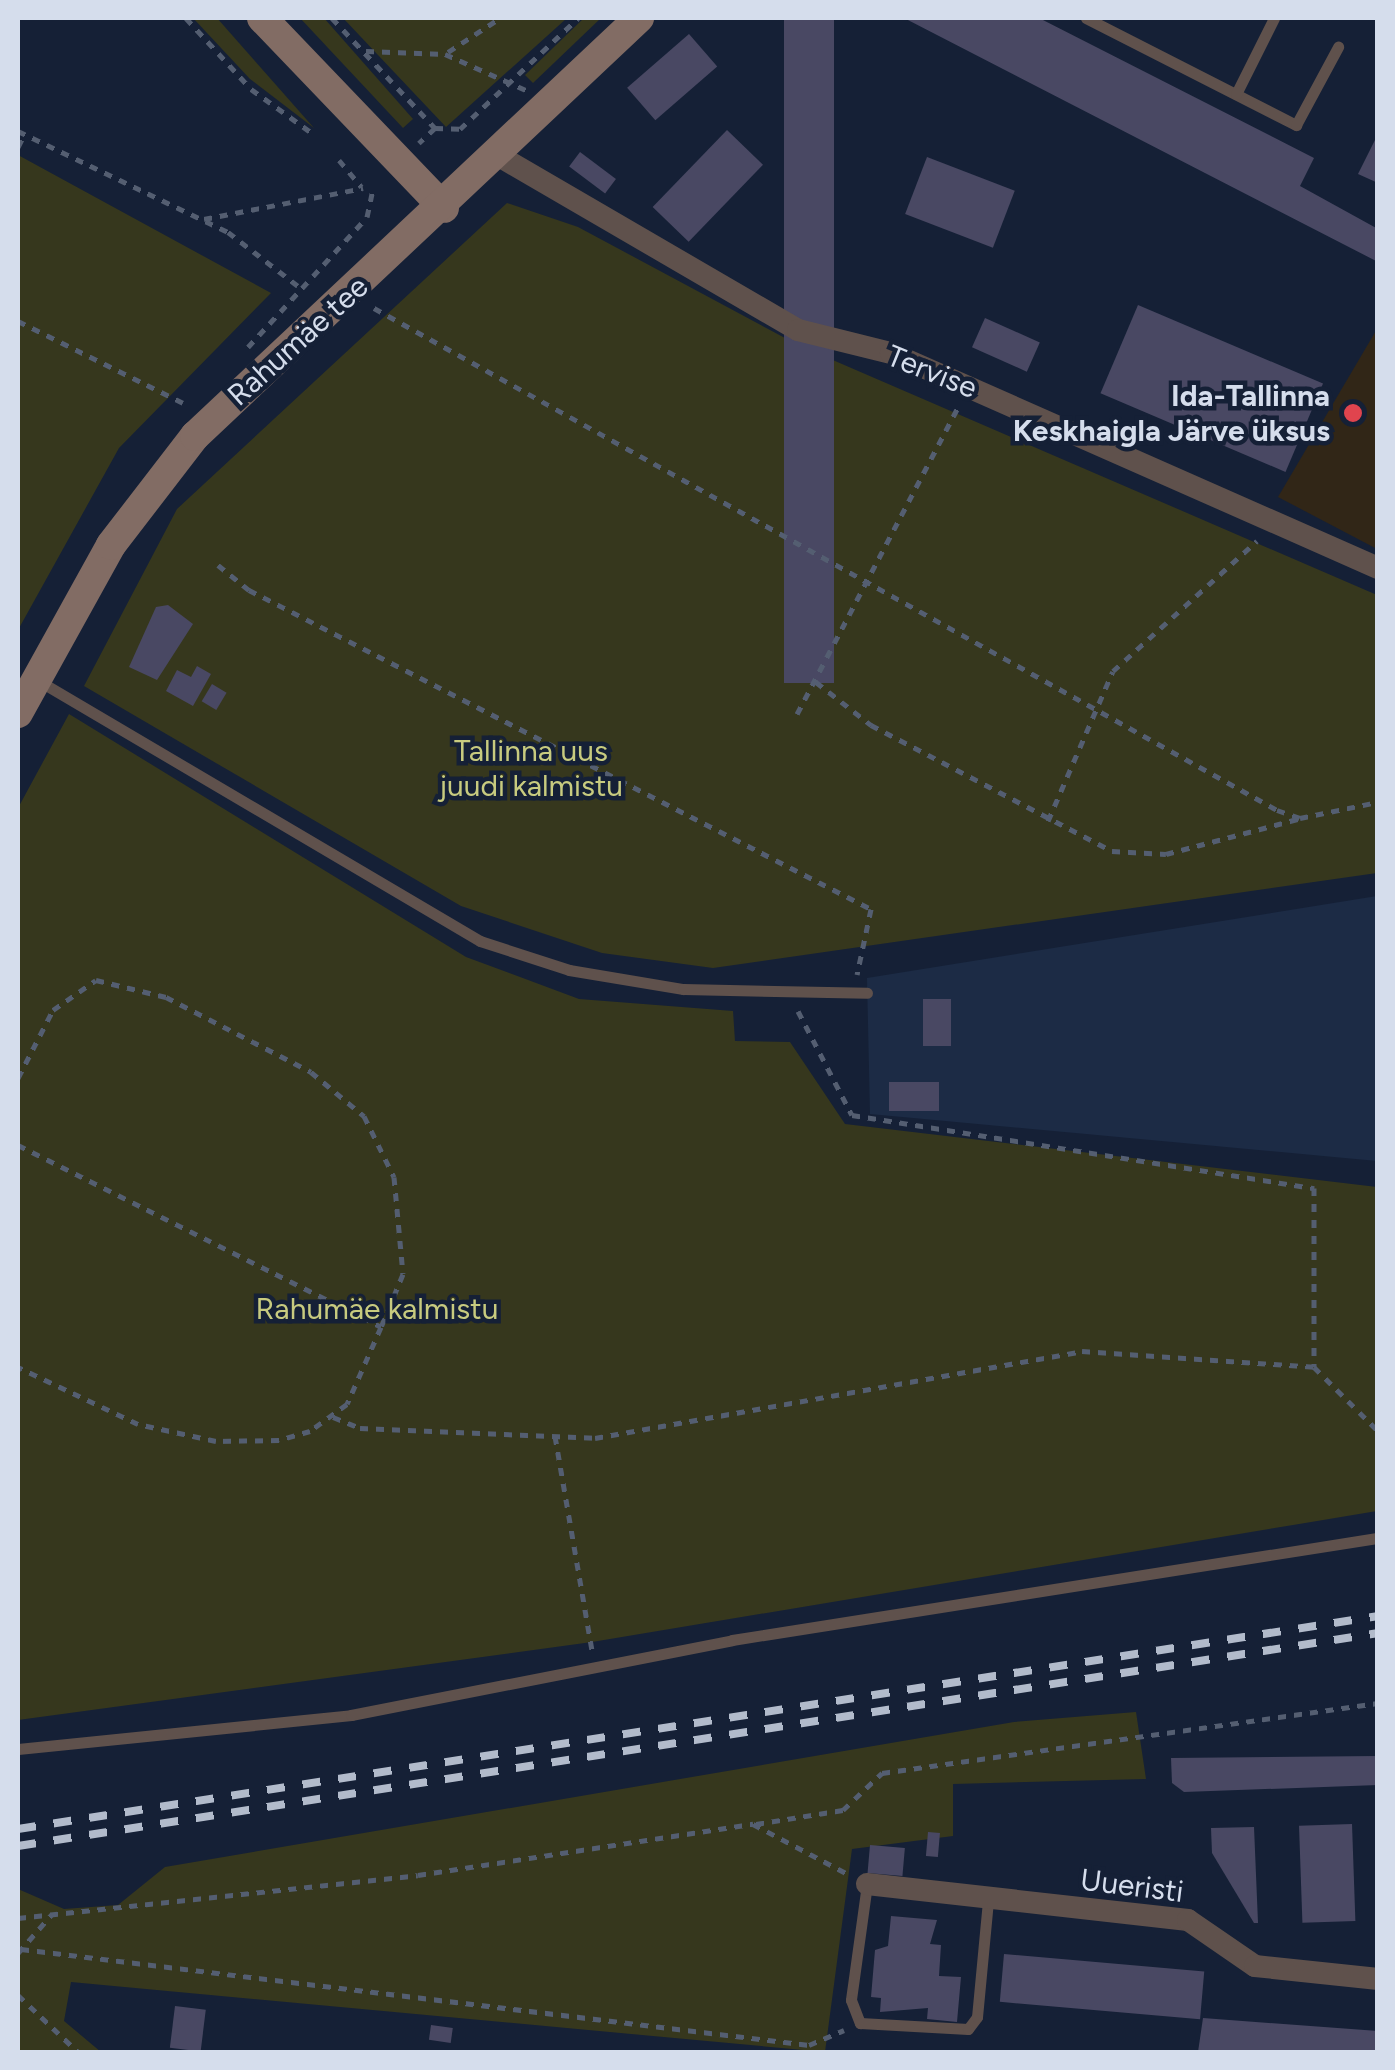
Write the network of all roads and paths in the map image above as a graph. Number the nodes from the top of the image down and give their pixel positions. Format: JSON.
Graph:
{"nodes":[{"id":1,"x":186,"y":18,"type":"edge"},
{"id":2,"x":262,"y":18,"type":"edge"},
{"id":3,"x":332,"y":18,"type":"edge"},
{"id":4,"x":500,"y":18,"type":"edge"},
{"id":5,"x":578,"y":18,"type":"edge"},
{"id":6,"x":639,"y":18,"type":"edge"},
{"id":7,"x":1086,"y":18,"type":"edge"},
{"id":8,"x":1274,"y":18,"type":"edge"},
{"id":9,"x":1338,"y":47,"type":"dead end"},
{"id":10,"x":364,"y":51,"type":"junction"},
{"id":11,"x":445,"y":54,"type":"junction"},
{"id":12,"x":514,"y":78,"type":"junction"},
{"id":13,"x":526,"y":90,"type":"dead end"},
{"id":14,"x":1236,"y":94,"type":"junction"},
{"id":15,"x":435,"y":128,"type":"junction"},
{"id":16,"x":21,"y":133,"type":"edge"},
{"id":17,"x":312,"y":133,"type":"dead end"},
{"id":18,"x":419,"y":143,"type":"dead end"},
{"id":19,"x":18,"y":147,"type":"edge"},
{"id":20,"x":499,"y":156,"type":"junction"},
{"id":21,"x":338,"y":160,"type":"dead end"},
{"id":22,"x":374,"y":188,"type":"dead end"},
{"id":23,"x":365,"y":191,"type":"junction"},
{"id":24,"x":444,"y":208,"type":"junction"},
{"id":25,"x":202,"y":219,"type":"junction"},
{"id":26,"x":372,"y":306,"type":"dead end"},
{"id":27,"x":18,"y":320,"type":"edge"},
{"id":28,"x":968,"y":386,"type":"junction"},
{"id":29,"x":182,"y":403,"type":"dead end"},
{"id":30,"x":1278,"y":522,"type":"junction"},
{"id":31,"x":218,"y":565,"type":"dead end"},
{"id":32,"x":1378,"y":568,"type":"edge"},
{"id":33,"x":875,"y":581,"type":"junction"},
{"id":34,"x":35,"y":679,"type":"junction"},
{"id":35,"x":816,"y":682,"type":"junction"},
{"id":36,"x":1097,"y":707,"type":"junction"},
{"id":37,"x":18,"y":712,"type":"edge"},
{"id":38,"x":798,"y":714,"type":"dead end"},
{"id":39,"x":1378,"y":802,"type":"edge"},
{"id":40,"x":1300,"y":818,"type":"junction"},
{"id":41,"x":1048,"y":821,"type":"junction"},
{"id":42,"x":860,"y":962,"type":"dead end"},
{"id":43,"x":786,"y":992,"type":"junction"},
{"id":44,"x":867,"y":994,"type":"dead end"},
{"id":45,"x":18,"y":1078,"type":"edge"},
{"id":46,"x":18,"y":1145,"type":"edge"},
{"id":47,"x":381,"y":1327,"type":"junction"},
{"id":48,"x":18,"y":1367,"type":"edge"},
{"id":49,"x":1314,"y":1367,"type":"junction"},
{"id":50,"x":333,"y":1418,"type":"junction"},
{"id":51,"x":1378,"y":1431,"type":"edge"},
{"id":52,"x":555,"y":1436,"type":"junction"},
{"id":53,"x":1377,"y":1538,"type":"edge"},
{"id":54,"x":594,"y":1674,"type":"junction"},
{"id":55,"x":1378,"y":1703,"type":"edge"},
{"id":56,"x":18,"y":1749,"type":"edge"},
{"id":57,"x":754,"y":1824,"type":"junction"},
{"id":58,"x":867,"y":1884,"type":"junction"},
{"id":59,"x":988,"y":1900,"type":"junction"},
{"id":60,"x":52,"y":1914,"type":"junction"},
{"id":61,"x":18,"y":1918,"type":"edge"},
{"id":62,"x":19,"y":1951,"type":"edge"},
{"id":63,"x":1378,"y":1979,"type":"edge"},
{"id":64,"x":18,"y":1995,"type":"edge"},
{"id":65,"x":860,"y":2024,"type":"junction"},
{"id":66,"x":78,"y":2052,"type":"edge"}],
"edges":[{"from":1,"to":17,"type":"path"},
{"from":2,"to":24,"type":"street"},
{"from":3,"to":10,"type":"path"},
{"from":4,"to":11,"type":"path"},
{"from":5,"to":12,"type":"path"},
{"from":6,"to":20,"type":"street","name":"Rahumäe tee"},
{"from":7,"to":14,"type":"lane"},
{"from":8,"to":14,"type":"lane"},
{"from":9,"to":14,"type":"lane"},
{"from":10,"to":11,"type":"path"},
{"from":10,"to":15,"type":"path"},
{"from":11,"to":12,"type":"path"},
{"from":12,"to":13,"type":"path"},
{"from":12,"to":15,"type":"path"},
{"from":15,"to":18,"type":"path"},
{"from":16,"to":19,"type":"path"},
{"from":16,"to":25,"type":"path"},
{"from":20,"to":24,"type":"street","name":"Rahumäe tee"},
{"from":20,"to":28,"type":"street","name":"Tervise"},
{"from":21,"to":23,"type":"path"},
{"from":22,"to":23,"type":"path"},
{"from":23,"to":25,"type":"path"},
{"from":23,"to":25,"type":"path"},
{"from":24,"to":34,"type":"street","name":"Rahumäe tee"},
{"from":26,"to":33,"type":"path"},
{"from":27,"to":29,"type":"path"},
{"from":28,"to":30,"type":"street","name":"Tervise"},
{"from":28,"to":33,"type":"path"},
{"from":30,"to":32,"type":"street","name":"Tervise"},
{"from":30,"to":36,"type":"path"},
{"from":31,"to":42,"type":"path"},
{"from":33,"to":35,"type":"path"},
{"from":33,"to":36,"type":"path"},
{"from":34,"to":37,"type":"street","name":"Rahumäe tee"},
{"from":34,"to":43,"type":"lane"},
{"from":35,"to":38,"type":"path"},
{"from":35,"to":41,"type":"path"},
{"from":36,"to":40,"type":"path"},
{"from":36,"to":41,"type":"path"},
{"from":39,"to":40,"type":"path"},
{"from":40,"to":41,"type":"path"},
{"from":43,"to":44,"type":"lane"},
{"from":43,"to":49,"type":"path"},
{"from":45,"to":47,"type":"path"},
{"from":46,"to":47,"type":"path"},
{"from":47,"to":50,"type":"path"},
{"from":48,"to":50,"type":"path"},
{"from":49,"to":51,"type":"path"},
{"from":49,"to":52,"type":"path"},
{"from":50,"to":52,"type":"path"},
{"from":52,"to":54,"type":"path"},
{"from":53,"to":54,"type":"lane"},
{"from":54,"to":56,"type":"lane"},
{"from":55,"to":57,"type":"path"},
{"from":57,"to":58,"type":"path"},
{"from":57,"to":60,"type":"path"},
{"from":58,"to":59,"type":"street","name":"Uueristi"},
{"from":58,"to":65,"type":"lane"},
{"from":59,"to":63,"type":"street","name":"Uueristi"},
{"from":59,"to":65,"type":"lane"},
{"from":60,"to":61,"type":"path"},
{"from":60,"to":62,"type":"path"},
{"from":62,"to":65,"type":"path"},
{"from":64,"to":66,"type":"path"}]}
